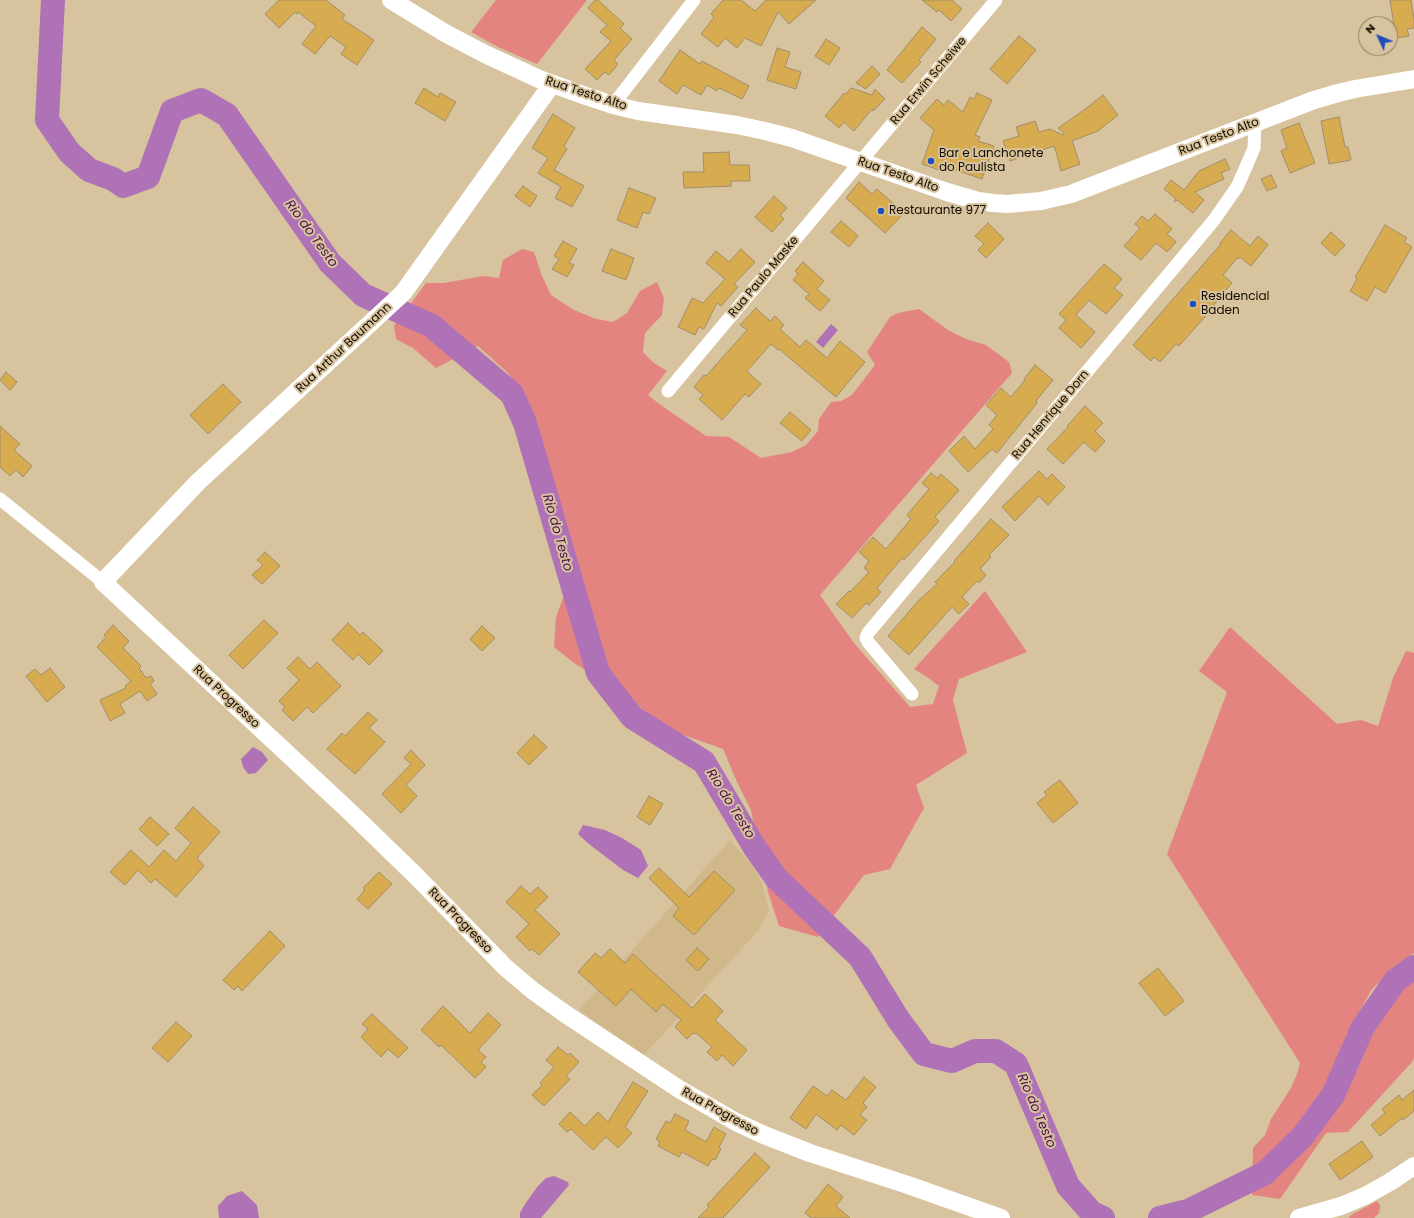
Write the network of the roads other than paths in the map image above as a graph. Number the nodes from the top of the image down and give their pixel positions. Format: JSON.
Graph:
{"nodes":[{"id":1,"x":391,"y":0,"type":"edge"},
{"id":2,"x":694,"y":0,"type":"edge"},
{"id":3,"x":996,"y":0,"type":"edge"},
{"id":4,"x":1414,"y":80,"type":"edge"},
{"id":5,"x":552,"y":84,"type":"junction"},
{"id":6,"x":613,"y":105,"type":"junction"},
{"id":7,"x":1255,"y":123,"type":"junction"},
{"id":8,"x":861,"y":162,"type":"junction"},
{"id":9,"x":668,"y":391,"type":"dead end"},
{"id":10,"x":0,"y":499,"type":"edge"},
{"id":11,"x":103,"y":582,"type":"junction"},
{"id":12,"x":912,"y":694,"type":"dead end"},
{"id":13,"x":1414,"y":1166,"type":"edge"},
{"id":14,"x":1341,"y":1212,"type":"edge"},
{"id":15,"x":1001,"y":1218,"type":"edge"},
{"id":16,"x":1299,"y":1218,"type":"edge"}],
"edges":[{"from":1,"to":5,"type":"street","name":"Rua Testo Alto"},
{"from":2,"to":6,"type":"street"},
{"from":3,"to":8,"type":"street","name":"Rua Erwin Scheiwe"},
{"from":4,"to":7,"type":"street","name":"Rua Testo Alto"},
{"from":5,"to":6,"type":"street","name":"Rua Testo Alto"},
{"from":5,"to":11,"type":"street","name":"Rua Arthur Baumann"},
{"from":6,"to":8,"type":"street","name":"Rua Testo Alto"},
{"from":7,"to":8,"type":"street","name":"Rua Testo Alto"},
{"from":7,"to":12,"type":"street","name":"Rua Henrique Dorn"},
{"from":8,"to":9,"type":"street","name":"Rua Paulo Maske"},
{"from":10,"to":11,"type":"street","name":"Rua Progresso"},
{"from":11,"to":15,"type":"street","name":"Rua Progresso"},
{"from":13,"to":14,"type":"street"},
{"from":14,"to":16,"type":"street"}]}
